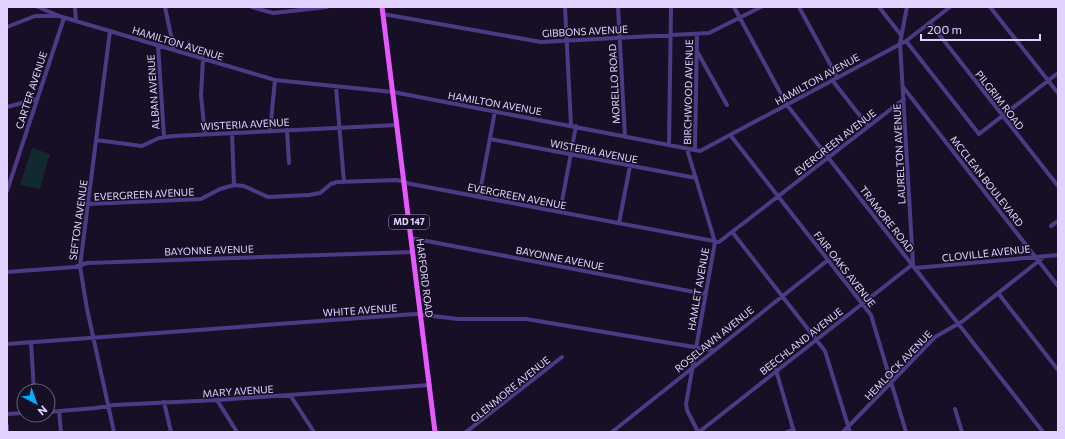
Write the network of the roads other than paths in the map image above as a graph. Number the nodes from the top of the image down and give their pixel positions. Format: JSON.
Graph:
{"nodes":[{"id":1,"x":38,"y":7,"type":"edge"},
{"id":2,"x":75,"y":7,"type":"edge"},
{"id":3,"x":165,"y":7,"type":"edge"},
{"id":4,"x":252,"y":7,"type":"edge"},
{"id":5,"x":328,"y":7,"type":"edge"},
{"id":6,"x":382,"y":7,"type":"edge"},
{"id":7,"x":565,"y":7,"type":"edge"},
{"id":8,"x":618,"y":7,"type":"edge"},
{"id":9,"x":671,"y":7,"type":"edge"},
{"id":10,"x":734,"y":7,"type":"edge"},
{"id":11,"x":761,"y":7,"type":"edge"},
{"id":12,"x":799,"y":7,"type":"edge"},
{"id":13,"x":879,"y":7,"type":"edge"},
{"id":14,"x":907,"y":7,"type":"edge"},
{"id":15,"x":950,"y":7,"type":"edge"},
{"id":16,"x":990,"y":7,"type":"edge"},
{"id":17,"x":383,"y":14,"type":"junction"},
{"id":18,"x":61,"y":17,"type":"junction"},
{"id":19,"x":740,"y":18,"type":"junction"},
{"id":20,"x":76,"y":21,"type":"junction"},
{"id":21,"x":930,"y":23,"type":"junction"},
{"id":22,"x":7,"y":27,"type":"edge"},
{"id":23,"x":110,"y":31,"type":"junction"},
{"id":24,"x":697,"y":34,"type":"junction"},
{"id":25,"x":901,"y":35,"type":"junction"},
{"id":26,"x":671,"y":36,"type":"junction"},
{"id":27,"x":619,"y":38,"type":"junction"},
{"id":28,"x":568,"y":41,"type":"junction"},
{"id":29,"x":906,"y":42,"type":"junction"},
{"id":30,"x":900,"y":43,"type":"junction"},
{"id":31,"x":158,"y":45,"type":"junction"},
{"id":32,"x":174,"y":50,"type":"junction"},
{"id":33,"x":697,"y":52,"type":"junction"},
{"id":34,"x":203,"y":58,"type":"junction"},
{"id":35,"x":1058,"y":73,"type":"edge"},
{"id":36,"x":837,"y":77,"type":"junction"},
{"id":37,"x":275,"y":80,"type":"junction"},
{"id":38,"x":832,"y":80,"type":"junction"},
{"id":39,"x":1048,"y":80,"type":"junction"},
{"id":40,"x":903,"y":86,"type":"junction"},
{"id":41,"x":336,"y":87,"type":"junction"},
{"id":42,"x":393,"y":92,"type":"junction"},
{"id":43,"x":1058,"y":93,"type":"edge"},
{"id":44,"x":37,"y":99,"type":"junction"},
{"id":45,"x":904,"y":99,"type":"junction"},
{"id":46,"x":787,"y":104,"type":"junction"},
{"id":47,"x":727,"y":105,"type":"dead end"},
{"id":48,"x":7,"y":107,"type":"edge"},
{"id":49,"x":495,"y":111,"type":"junction"},
{"id":50,"x":1003,"y":116,"type":"junction"},
{"id":51,"x":397,"y":125,"type":"junction"},
{"id":52,"x":574,"y":126,"type":"junction"},
{"id":53,"x":868,"y":126,"type":"junction"},
{"id":54,"x":340,"y":127,"type":"junction"},
{"id":55,"x":288,"y":130,"type":"junction"},
{"id":56,"x":270,"y":131,"type":"junction"},
{"id":57,"x":232,"y":133,"type":"junction"},
{"id":58,"x":205,"y":134,"type":"junction"},
{"id":59,"x":625,"y":136,"type":"junction"},
{"id":60,"x":731,"y":136,"type":"junction"},
{"id":61,"x":164,"y":137,"type":"junction"},
{"id":62,"x":490,"y":139,"type":"junction"},
{"id":63,"x":96,"y":140,"type":"junction"},
{"id":64,"x":669,"y":144,"type":"junction"},
{"id":65,"x":687,"y":149,"type":"junction"},
{"id":66,"x":695,"y":150,"type":"junction"},
{"id":67,"x":570,"y":154,"type":"junction"},
{"id":68,"x":829,"y":158,"type":"junction"},
{"id":69,"x":289,"y":163,"type":"dead end"},
{"id":70,"x":630,"y":166,"type":"junction"},
{"id":71,"x":696,"y":178,"type":"junction"},
{"id":72,"x":344,"y":182,"type":"junction"},
{"id":73,"x":404,"y":182,"type":"junction"},
{"id":74,"x":234,"y":185,"type":"junction"},
{"id":75,"x":1058,"y":186,"type":"edge"},
{"id":76,"x":7,"y":191,"type":"edge"},
{"id":77,"x":478,"y":197,"type":"junction"},
{"id":78,"x":779,"y":197,"type":"junction"},
{"id":79,"x":88,"y":204,"type":"junction"},
{"id":80,"x":560,"y":212,"type":"junction"},
{"id":81,"x":1058,"y":221,"type":"edge"},
{"id":82,"x":619,"y":223,"type":"junction"},
{"id":83,"x":1051,"y":226,"type":"dead end"},
{"id":84,"x":733,"y":233,"type":"junction"},
{"id":85,"x":411,"y":238,"type":"junction"},
{"id":86,"x":715,"y":242,"type":"junction"},
{"id":87,"x":413,"y":252,"type":"junction"},
{"id":88,"x":1058,"y":255,"type":"edge"},
{"id":89,"x":1035,"y":256,"type":"junction"},
{"id":90,"x":1045,"y":256,"type":"junction"},
{"id":91,"x":828,"y":260,"type":"junction"},
{"id":92,"x":1039,"y":261,"type":"junction"},
{"id":93,"x":80,"y":266,"type":"junction"},
{"id":94,"x":914,"y":266,"type":"junction"},
{"id":95,"x":7,"y":272,"type":"edge"},
{"id":96,"x":1058,"y":286,"type":"edge"},
{"id":97,"x":998,"y":293,"type":"junction"},
{"id":98,"x":705,"y":294,"type":"junction"},
{"id":99,"x":782,"y":295,"type":"junction"},
{"id":100,"x":862,"y":304,"type":"junction"},
{"id":101,"x":421,"y":314,"type":"junction"},
{"id":102,"x":958,"y":324,"type":"junction"},
{"id":103,"x":94,"y":338,"type":"junction"},
{"id":104,"x":816,"y":339,"type":"junction"},
{"id":105,"x":31,"y":342,"type":"junction"},
{"id":106,"x":7,"y":344,"type":"edge"},
{"id":107,"x":696,"y":348,"type":"junction"},
{"id":108,"x":712,"y":350,"type":"junction"},
{"id":109,"x":562,"y":357,"type":"dead end"},
{"id":110,"x":692,"y":367,"type":"junction"},
{"id":111,"x":776,"y":370,"type":"junction"},
{"id":112,"x":1058,"y":370,"type":"edge"},
{"id":113,"x":34,"y":383,"type":"edge"},
{"id":114,"x":892,"y":383,"type":"junction"},
{"id":115,"x":430,"y":384,"type":"junction"},
{"id":116,"x":290,"y":395,"type":"junction"},
{"id":117,"x":217,"y":400,"type":"junction"},
{"id":118,"x":164,"y":402,"type":"junction"},
{"id":119,"x":108,"y":406,"type":"junction"},
{"id":120,"x":955,"y":409,"type":"dead end"},
{"id":121,"x":56,"y":411,"type":"edge"},
{"id":122,"x":59,"y":411,"type":"junction"},
{"id":123,"x":7,"y":425,"type":"edge"},
{"id":124,"x":849,"y":430,"type":"edge"},
{"id":125,"x":794,"y":431,"type":"edge"},
{"id":126,"x":7,"y":432,"type":"edge"},
{"id":127,"x":61,"y":432,"type":"edge"},
{"id":128,"x":114,"y":432,"type":"edge"},
{"id":129,"x":171,"y":432,"type":"edge"},
{"id":130,"x":237,"y":432,"type":"edge"},
{"id":131,"x":314,"y":432,"type":"edge"},
{"id":132,"x":436,"y":432,"type":"edge"},
{"id":133,"x":466,"y":432,"type":"edge"},
{"id":134,"x":612,"y":432,"type":"edge"},
{"id":135,"x":699,"y":432,"type":"edge"},
{"id":136,"x":787,"y":432,"type":"edge"},
{"id":137,"x":843,"y":432,"type":"edge"},
{"id":138,"x":906,"y":432,"type":"edge"},
{"id":139,"x":962,"y":432,"type":"edge"},
{"id":140,"x":1043,"y":432,"type":"edge"}],
"edges":[{"from":1,"to":18,"type":"street"},
{"from":2,"to":20,"type":"street"},
{"from":3,"to":32,"type":"street"},
{"from":4,"to":5,"type":"street"},
{"from":6,"to":17,"type":"main road","name":"HARFORD ROAD","number":"MD 147"},
{"from":7,"to":28,"type":"street"},
{"from":8,"to":27,"type":"street","name":"MORELLO ROAD"},
{"from":9,"to":26,"type":"street"},
{"from":10,"to":19,"type":"street","name":"TRAMORE ROAD"},
{"from":11,"to":19,"type":"street","name":"GIBBONS AVENUE"},
{"from":12,"to":36,"type":"street"},
{"from":13,"to":25,"type":"street"},
{"from":14,"to":25,"type":"street","name":"LAURELTON AVENUE"},
{"from":15,"to":21,"type":"street","name":"HAMILTON AVENUE"},
{"from":16,"to":39,"type":"street"},
{"from":17,"to":28,"type":"street","name":"GIBBONS AVENUE"},
{"from":17,"to":42,"type":"main road","name":"HARFORD ROAD","number":"MD 147"},
{"from":18,"to":20,"type":"street","name":"HAMILTON AVENUE"},
{"from":18,"to":22,"type":"street","name":"HAMILTON AVENUE"},
{"from":18,"to":44,"type":"street","name":"CARTER AVENUE"},
{"from":19,"to":24,"type":"street","name":"GIBBONS AVENUE"},
{"from":19,"to":46,"type":"street","name":"TRAMORE ROAD"},
{"from":20,"to":23,"type":"street","name":"HAMILTON AVENUE"},
{"from":21,"to":29,"type":"street","name":"HAMILTON AVENUE"},
{"from":21,"to":50,"type":"street","name":"PILGRIM ROAD"},
{"from":23,"to":31,"type":"street","name":"HAMILTON AVENUE"},
{"from":23,"to":63,"type":"street","name":"SEFTON AVENUE"},
{"from":24,"to":26,"type":"street","name":"GIBBONS AVENUE"},
{"from":24,"to":33,"type":"street","name":"BIRCHWOOD AVENUE"},
{"from":25,"to":30,"type":"street","name":"LAURELTON AVENUE"},
{"from":26,"to":27,"type":"street","name":"GIBBONS AVENUE"},
{"from":26,"to":64,"type":"street"},
{"from":27,"to":28,"type":"street","name":"GIBBONS AVENUE"},
{"from":27,"to":59,"type":"street","name":"MORELLO ROAD"},
{"from":28,"to":52,"type":"street"},
{"from":29,"to":30,"type":"street","name":"HAMILTON AVENUE"},
{"from":29,"to":50,"type":"street"},
{"from":30,"to":36,"type":"street","name":"HAMILTON AVENUE"},
{"from":30,"to":40,"type":"street","name":"LAURELTON AVENUE"},
{"from":31,"to":32,"type":"street","name":"HAMILTON AVENUE"},
{"from":31,"to":61,"type":"street","name":"ALBAN AVENUE"},
{"from":32,"to":34,"type":"street","name":"HAMILTON AVENUE"},
{"from":33,"to":47,"type":"street"},
{"from":33,"to":66,"type":"street","name":"BIRCHWOOD AVENUE"},
{"from":34,"to":37,"type":"street","name":"HAMILTON AVENUE"},
{"from":34,"to":58,"type":"street"},
{"from":35,"to":39,"type":"street"},
{"from":36,"to":38,"type":"street","name":"HAMILTON AVENUE"},
{"from":37,"to":41,"type":"street","name":"HAMILTON AVENUE"},
{"from":37,"to":56,"type":"street"},
{"from":38,"to":46,"type":"street","name":"HAMILTON AVENUE"},
{"from":38,"to":53,"type":"street"},
{"from":39,"to":43,"type":"street"},
{"from":39,"to":50,"type":"street"},
{"from":40,"to":45,"type":"street","name":"LAURELTON AVENUE"},
{"from":40,"to":89,"type":"street","name":"MCCLEAN BOULEVARD"},
{"from":41,"to":42,"type":"street","name":"HAMILTON AVENUE"},
{"from":41,"to":54,"type":"street"},
{"from":42,"to":49,"type":"street","name":"HAMILTON AVENUE"},
{"from":42,"to":51,"type":"main road","name":"HARFORD ROAD","number":"MD 147"},
{"from":44,"to":48,"type":"street"},
{"from":44,"to":76,"type":"street","name":"CARTER AVENUE"},
{"from":45,"to":53,"type":"street","name":"EVERGREEN AVENUE"},
{"from":45,"to":94,"type":"street","name":"LAURELTON AVENUE"},
{"from":46,"to":60,"type":"street","name":"HAMILTON AVENUE"},
{"from":46,"to":68,"type":"street","name":"TRAMORE ROAD"},
{"from":49,"to":52,"type":"street","name":"HAMILTON AVENUE"},
{"from":49,"to":62,"type":"street"},
{"from":50,"to":75,"type":"street","name":"PILGRIM ROAD"},
{"from":51,"to":54,"type":"street","name":"WISTERIA AVENUE"},
{"from":51,"to":73,"type":"main road","name":"HARFORD ROAD","number":"MD 147"},
{"from":52,"to":59,"type":"street","name":"HAMILTON AVENUE"},
{"from":52,"to":67,"type":"street"},
{"from":53,"to":68,"type":"street","name":"EVERGREEN AVENUE"},
{"from":54,"to":55,"type":"street","name":"WISTERIA AVENUE"},
{"from":54,"to":72,"type":"street"},
{"from":55,"to":56,"type":"street","name":"WISTERIA AVENUE"},
{"from":55,"to":69,"type":"street"},
{"from":56,"to":57,"type":"street","name":"WISTERIA AVENUE"},
{"from":57,"to":58,"type":"street","name":"WISTERIA AVENUE"},
{"from":57,"to":74,"type":"street"},
{"from":58,"to":61,"type":"street","name":"WISTERIA AVENUE"},
{"from":59,"to":64,"type":"street","name":"HAMILTON AVENUE"},
{"from":60,"to":66,"type":"street","name":"HAMILTON AVENUE"},
{"from":60,"to":78,"type":"street","name":"FAIR OAKS AVENUE"},
{"from":61,"to":63,"type":"street","name":"WISTERIA AVENUE"},
{"from":62,"to":67,"type":"street","name":"WISTERIA AVENUE"},
{"from":62,"to":77,"type":"street"},
{"from":63,"to":79,"type":"street","name":"SEFTON AVENUE"},
{"from":64,"to":65,"type":"street","name":"HAMILTON AVENUE"},
{"from":65,"to":66,"type":"street","name":"HAMILTON AVENUE"},
{"from":65,"to":71,"type":"street","name":"HAMLET AVENUE"},
{"from":67,"to":70,"type":"street","name":"WISTERIA AVENUE"},
{"from":67,"to":80,"type":"street"},
{"from":68,"to":78,"type":"street","name":"EVERGREEN AVENUE"},
{"from":68,"to":94,"type":"street","name":"TRAMORE ROAD"},
{"from":70,"to":71,"type":"street","name":"WISTERIA AVENUE"},
{"from":70,"to":82,"type":"street"},
{"from":71,"to":86,"type":"street","name":"HAMLET AVENUE"},
{"from":72,"to":73,"type":"street","name":"EVERGREEN AVENUE"},
{"from":72,"to":74,"type":"street","name":"EVERGREEN AVENUE"},
{"from":73,"to":77,"type":"street","name":"EVERGREEN AVENUE"},
{"from":73,"to":85,"type":"main road","name":"HARFORD ROAD","number":"MD 147"},
{"from":74,"to":79,"type":"street","name":"EVERGREEN AVENUE"},
{"from":77,"to":80,"type":"street","name":"EVERGREEN AVENUE"},
{"from":78,"to":84,"type":"street","name":"EVERGREEN AVENUE"},
{"from":78,"to":91,"type":"street","name":"FAIR OAKS AVENUE"},
{"from":79,"to":93,"type":"street","name":"SEFTON AVENUE"},
{"from":80,"to":82,"type":"street","name":"EVERGREEN AVENUE"},
{"from":81,"to":83,"type":"street"},
{"from":82,"to":86,"type":"street","name":"EVERGREEN AVENUE"},
{"from":84,"to":86,"type":"street","name":"EVERGREEN AVENUE"},
{"from":84,"to":99,"type":"street"},
{"from":85,"to":87,"type":"main road","name":"HARFORD ROAD","number":"MD 147"},
{"from":85,"to":98,"type":"street","name":"BAYONNE AVENUE"},
{"from":86,"to":98,"type":"street","name":"HAMLET AVENUE"},
{"from":87,"to":93,"type":"street","name":"BAYONNE AVENUE"},
{"from":87,"to":101,"type":"main road","name":"HARFORD ROAD","number":"MD 147"},
{"from":88,"to":90,"type":"street","name":"CLOVILLE AVENUE"},
{"from":89,"to":90,"type":"street","name":"CLOVILLE AVENUE"},
{"from":89,"to":92,"type":"street","name":"MCCLEAN BOULEVARD"},
{"from":89,"to":94,"type":"street","name":"CLOVILLE AVENUE"},
{"from":90,"to":92,"type":"street","name":"HEMLOCK AVENUE"},
{"from":91,"to":99,"type":"street","name":"ROSELAWN AVENUE"},
{"from":91,"to":100,"type":"street","name":"FAIR OAKS AVENUE"},
{"from":92,"to":96,"type":"street","name":"MCCLEAN BOULEVARD"},
{"from":92,"to":97,"type":"street","name":"HEMLOCK AVENUE"},
{"from":93,"to":95,"type":"street","name":"BAYONNE AVENUE"},
{"from":93,"to":103,"type":"street","name":"SEFTON AVENUE"},
{"from":94,"to":100,"type":"street","name":"BEECHLAND AVENUE"},
{"from":94,"to":102,"type":"street","name":"TRAMORE ROAD"},
{"from":97,"to":102,"type":"street","name":"HEMLOCK AVENUE"},
{"from":97,"to":112,"type":"street"},
{"from":98,"to":107,"type":"street","name":"HAMLET AVENUE"},
{"from":99,"to":104,"type":"street"},
{"from":99,"to":108,"type":"street","name":"ROSELAWN AVENUE"},
{"from":100,"to":104,"type":"street","name":"BEECHLAND AVENUE"},
{"from":100,"to":114,"type":"street","name":"FAIR OAKS AVENUE"},
{"from":101,"to":103,"type":"street","name":"WHITE AVENUE"},
{"from":101,"to":107,"type":"street","name":"WHITE AVENUE"},
{"from":101,"to":115,"type":"main road","name":"HARFORD ROAD","number":"MD 147"},
{"from":102,"to":114,"type":"street","name":"HEMLOCK AVENUE"},
{"from":102,"to":140,"type":"street","name":"TRAMORE ROAD"},
{"from":103,"to":105,"type":"street","name":"WHITE AVENUE"},
{"from":103,"to":119,"type":"street","name":"SEFTON AVENUE"},
{"from":104,"to":111,"type":"street","name":"BEECHLAND AVENUE"},
{"from":104,"to":124,"type":"street"},
{"from":105,"to":106,"type":"street","name":"WHITE AVENUE"},
{"from":105,"to":113,"type":"street"},
{"from":107,"to":108,"type":"street","name":"WHITE AVENUE"},
{"from":107,"to":110,"type":"street","name":"HAMLET AVENUE"},
{"from":108,"to":110,"type":"street","name":"ROSELAWN AVENUE"},
{"from":109,"to":133,"type":"street","name":"GLENMORE AVENUE"},
{"from":110,"to":134,"type":"street","name":"ROSELAWN AVENUE"},
{"from":110,"to":135,"type":"street","name":"HAMLET AVENUE"},
{"from":111,"to":125,"type":"street"},
{"from":111,"to":135,"type":"street","name":"BEECHLAND AVENUE"},
{"from":114,"to":124,"type":"street","name":"HEMLOCK AVENUE"},
{"from":114,"to":138,"type":"street","name":"FAIR OAKS AVENUE"},
{"from":115,"to":116,"type":"street","name":"MARY AVENUE"},
{"from":115,"to":132,"type":"main road","name":"HARFORD ROAD","number":"MD 147"},
{"from":116,"to":117,"type":"street","name":"MARY AVENUE"},
{"from":116,"to":131,"type":"street"},
{"from":117,"to":118,"type":"street","name":"MARY AVENUE"},
{"from":117,"to":130,"type":"street"},
{"from":118,"to":119,"type":"street","name":"MARY AVENUE"},
{"from":118,"to":129,"type":"street"},
{"from":119,"to":122,"type":"street","name":"MARY AVENUE"},
{"from":119,"to":128,"type":"street","name":"SEFTON AVENUE"},
{"from":120,"to":139,"type":"street"},
{"from":121,"to":122,"type":"street","name":"MARY AVENUE"},
{"from":122,"to":127,"type":"street"},
{"from":123,"to":126,"type":"street"},
{"from":124,"to":137,"type":"street","name":"HEMLOCK AVENUE"},
{"from":125,"to":136,"type":"street"}]}
